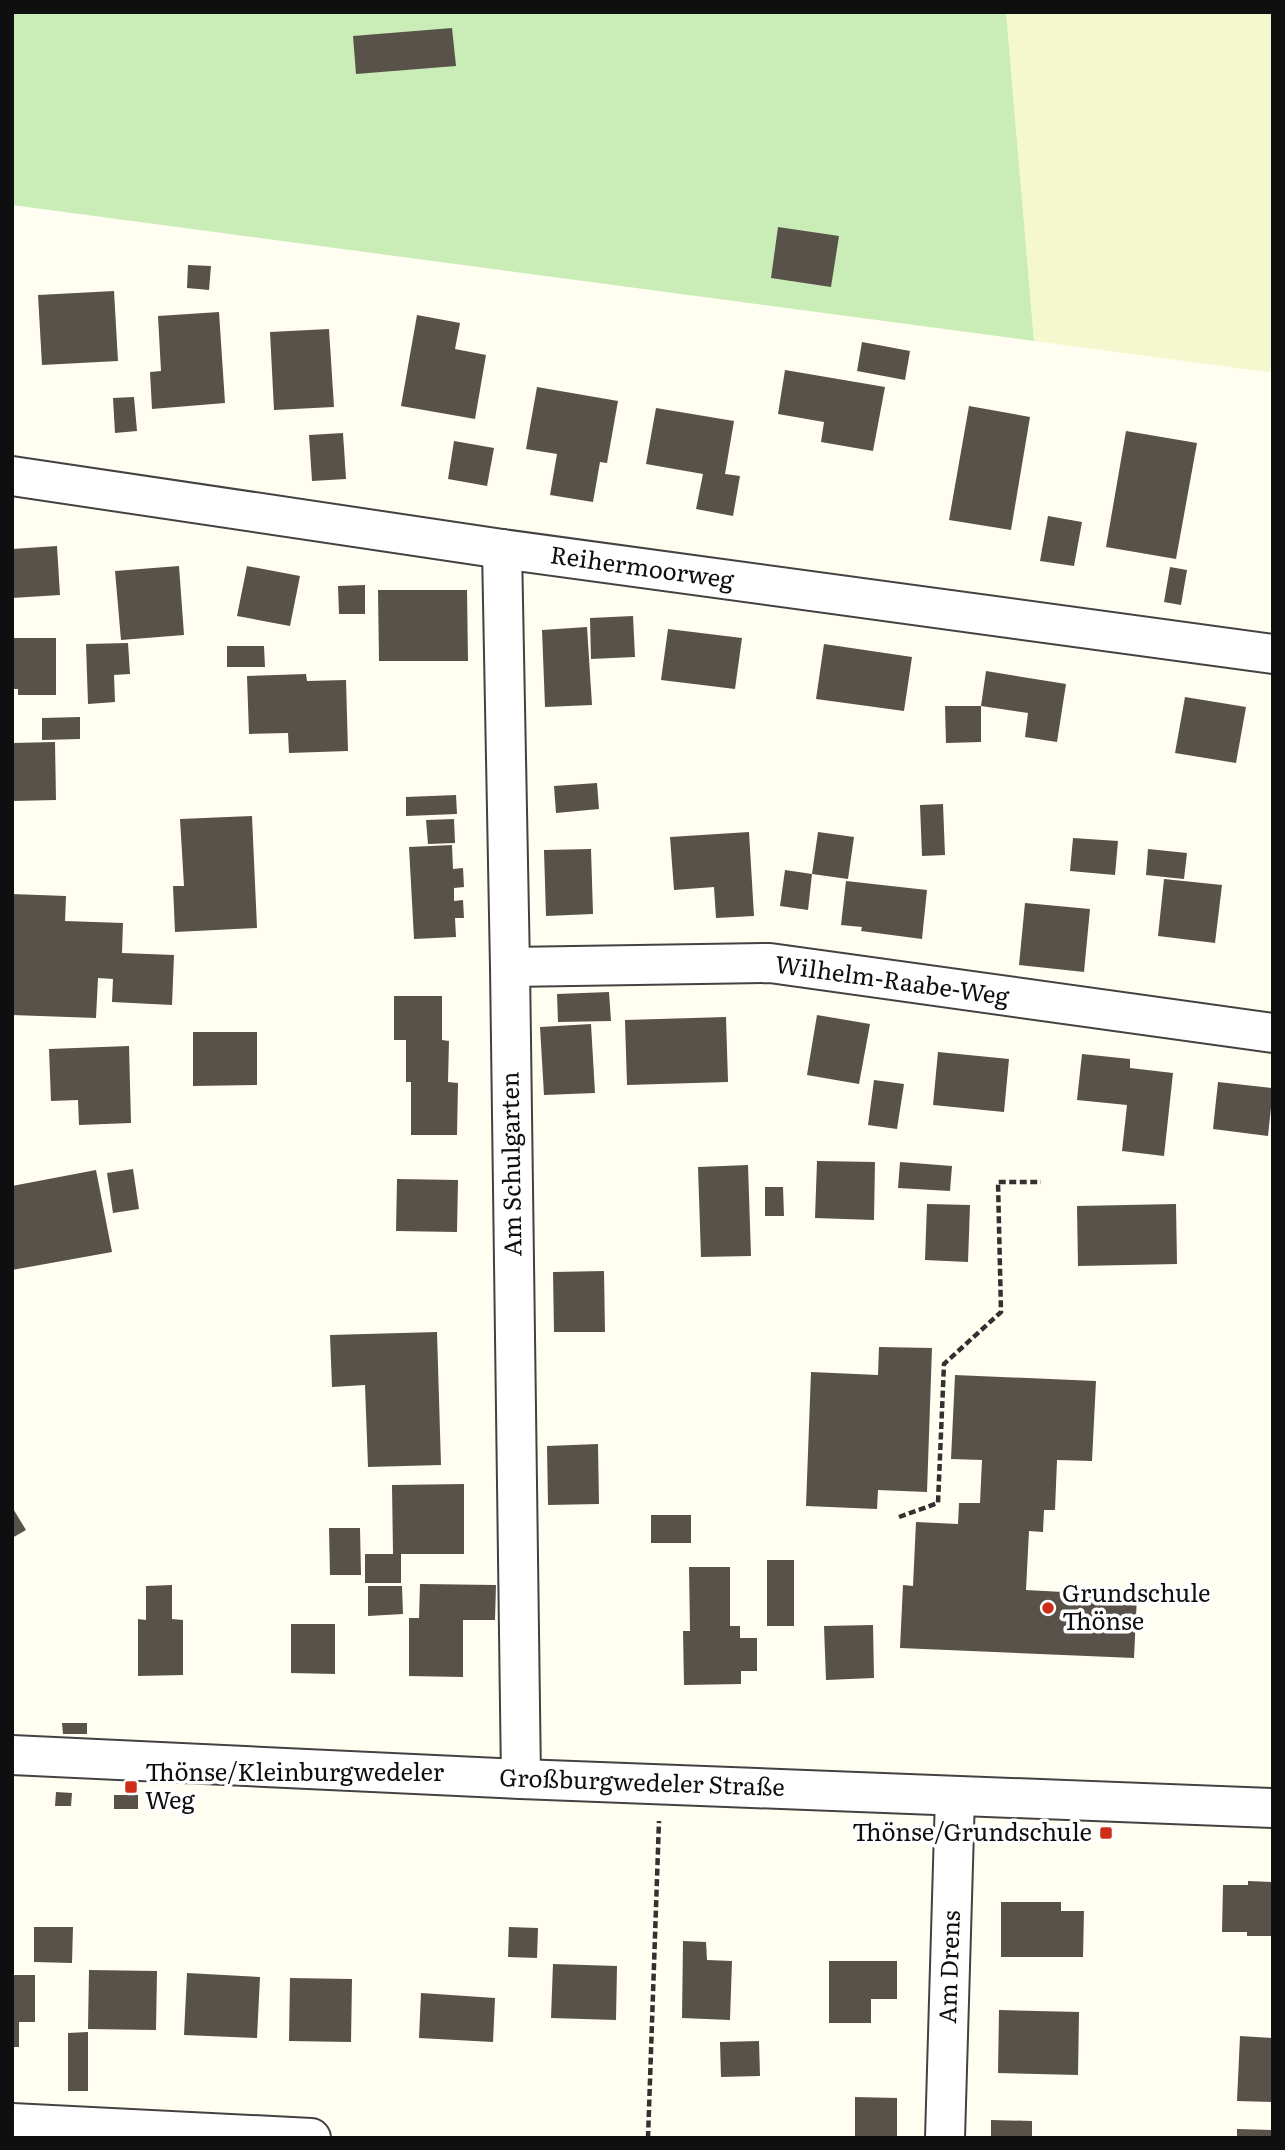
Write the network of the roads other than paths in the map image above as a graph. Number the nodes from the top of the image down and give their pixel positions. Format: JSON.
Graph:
{"nodes":[{"id":1,"x":12,"y":475,"type":"edge"},
{"id":2,"x":502,"y":549,"type":"junction"},
{"id":3,"x":1273,"y":654,"type":"edge"},
{"id":4,"x":510,"y":967,"type":"junction"},
{"id":5,"x":1273,"y":1033,"type":"edge"},
{"id":6,"x":12,"y":1755,"type":"edge"},
{"id":7,"x":521,"y":1779,"type":"junction"},
{"id":8,"x":955,"y":1796,"type":"junction"},
{"id":9,"x":1273,"y":1808,"type":"edge"},
{"id":10,"x":12,"y":2123,"type":"edge"},
{"id":11,"x":311,"y":2138,"type":"edge"},
{"id":12,"x":945,"y":2138,"type":"edge"}],
"edges":[{"from":1,"to":2,"type":"street","name":"Reihermoorweg"},
{"from":2,"to":3,"type":"street","name":"Reihermoorweg"},
{"from":2,"to":4,"type":"street","name":"Am Schulgarten"},
{"from":4,"to":5,"type":"street","name":"Wilhelm-Raabe-Weg"},
{"from":4,"to":7,"type":"street","name":"Am Schulgarten"},
{"from":6,"to":7,"type":"street","name":"Großburgwedeler Straße"},
{"from":7,"to":8,"type":"street","name":"Großburgwedeler Straße"},
{"from":8,"to":9,"type":"street","name":"Großburgwedeler Straße"},
{"from":8,"to":12,"type":"street","name":"Am Drens"},
{"from":10,"to":11,"type":"street"}]}
